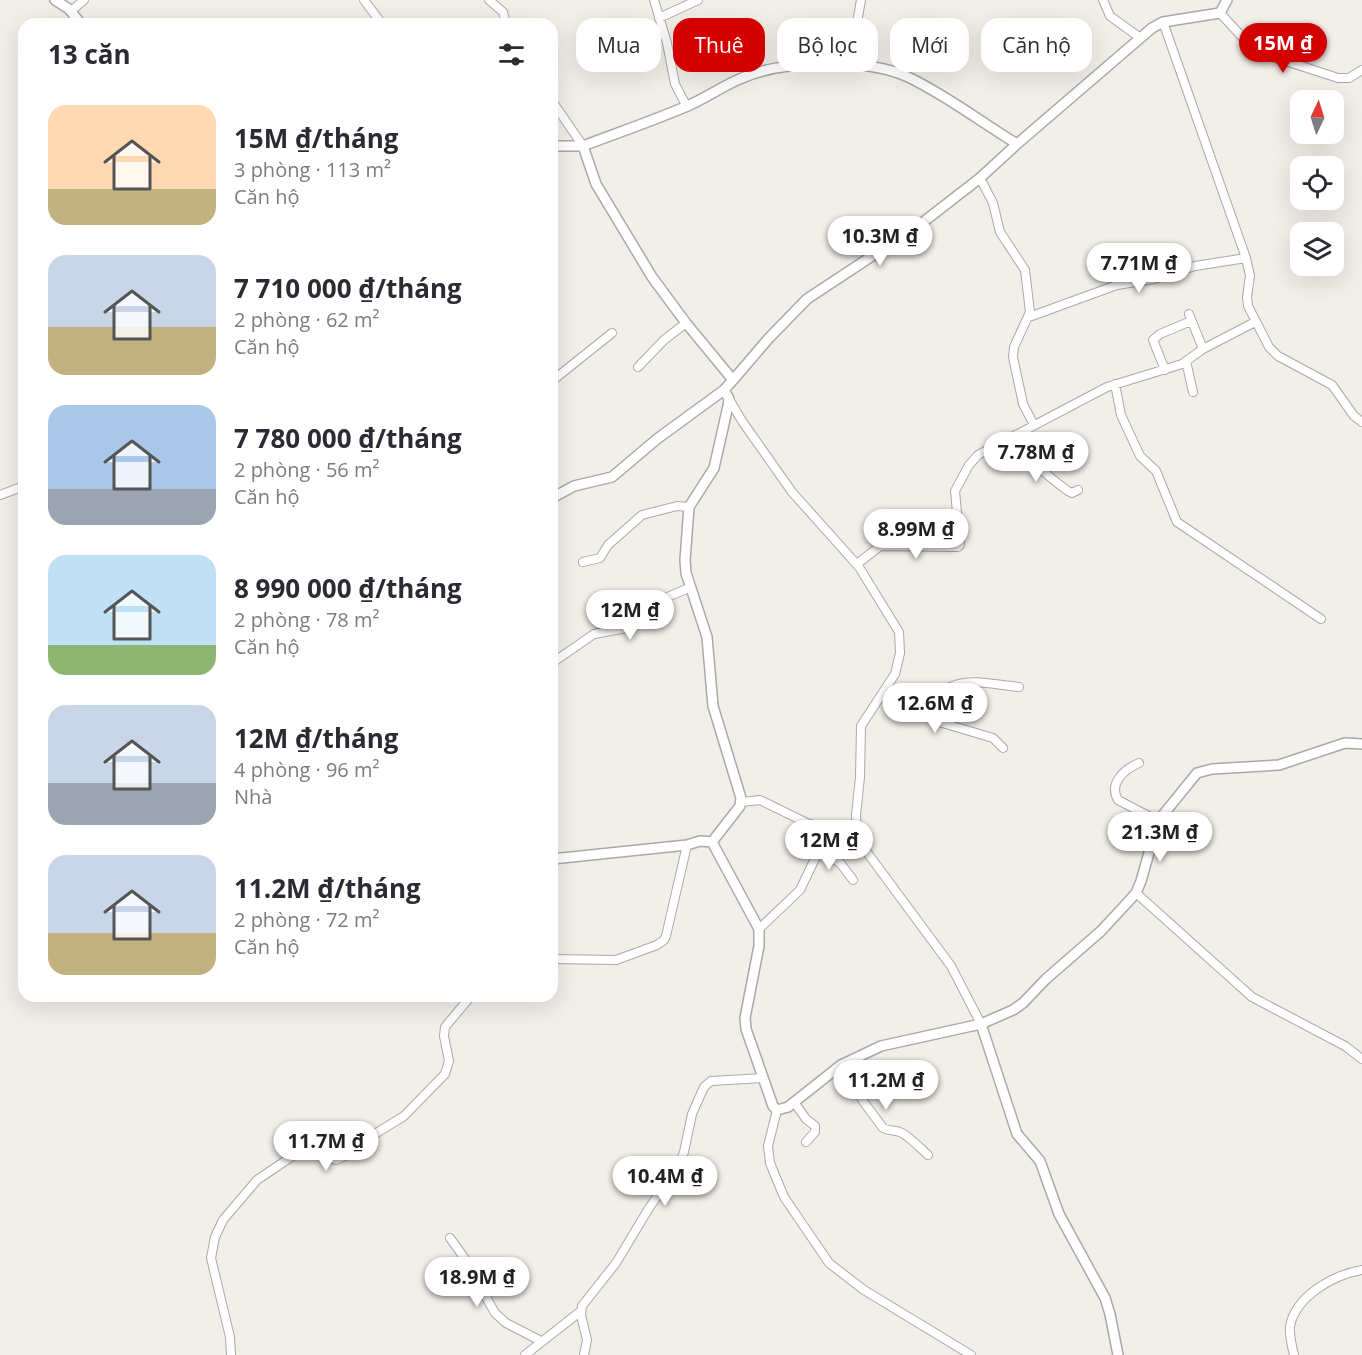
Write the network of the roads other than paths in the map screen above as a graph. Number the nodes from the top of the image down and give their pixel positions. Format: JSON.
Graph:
{"nodes":[{"id":1,"x":56,"y":0,"type":"edge"},
{"id":2,"x":84,"y":0,"type":"edge"},
{"id":3,"x":364,"y":0,"type":"edge"},
{"id":4,"x":489,"y":0,"type":"edge"},
{"id":5,"x":654,"y":0,"type":"edge"},
{"id":6,"x":698,"y":0,"type":"edge"},
{"id":7,"x":861,"y":0,"type":"edge"},
{"id":8,"x":1103,"y":0,"type":"edge"},
{"id":9,"x":1227,"y":0,"type":"edge"},
{"id":10,"x":71,"y":11,"type":"junction"},
{"id":11,"x":1220,"y":13,"type":"junction"},
{"id":12,"x":76,"y":18,"type":"edge"},
{"id":13,"x":378,"y":18,"type":"edge"},
{"id":14,"x":504,"y":18,"type":"edge"},
{"id":15,"x":659,"y":18,"type":"joint"},
{"id":16,"x":858,"y":18,"type":"edge"},
{"id":17,"x":1163,"y":22,"type":"junction"},
{"id":18,"x":661,"y":24,"type":"edge"},
{"id":19,"x":1139,"y":37,"type":"junction"},
{"id":20,"x":777,"y":67,"type":"edge"},
{"id":21,"x":878,"y":68,"type":"edge"},
{"id":22,"x":1362,"y":70,"type":"edge"},
{"id":23,"x":687,"y":107,"type":"junction"},
{"id":24,"x":558,"y":109,"type":"edge"},
{"id":25,"x":1017,"y":144,"type":"junction"},
{"id":26,"x":558,"y":146,"type":"edge"},
{"id":27,"x":583,"y":146,"type":"junction"},
{"id":28,"x":980,"y":178,"type":"junction"},
{"id":29,"x":1246,"y":258,"type":"junction"},
{"id":30,"x":1029,"y":317,"type":"junction"},
{"id":31,"x":1255,"y":322,"type":"junction"},
{"id":32,"x":686,"y":323,"type":"junction"},
{"id":33,"x":612,"y":333,"type":"dead end"},
{"id":34,"x":1203,"y":349,"type":"junction"},
{"id":35,"x":1185,"y":362,"type":"junction"},
{"id":36,"x":638,"y":367,"type":"dead end"},
{"id":37,"x":1165,"y":370,"type":"junction"},
{"id":38,"x":558,"y":376,"type":"edge"},
{"id":39,"x":733,"y":380,"type":"junction"},
{"id":40,"x":1115,"y":384,"type":"junction"},
{"id":41,"x":1193,"y":392,"type":"dead end"},
{"id":42,"x":727,"y":394,"type":"junction"},
{"id":43,"x":1362,"y":422,"type":"edge"},
{"id":44,"x":1034,"y":425,"type":"junction"},
{"id":45,"x":1015,"y":435,"type":"junction"},
{"id":46,"x":18,"y":488,"type":"edge"},
{"id":47,"x":1078,"y":490,"type":"dead end"},
{"id":48,"x":0,"y":495,"type":"edge"},
{"id":49,"x":558,"y":495,"type":"edge"},
{"id":50,"x":688,"y":507,"type":"junction"},
{"id":51,"x":583,"y":562,"type":"dead end"},
{"id":52,"x":857,"y":564,"type":"junction"},
{"id":53,"x":691,"y":587,"type":"junction"},
{"id":54,"x":1321,"y":620,"type":"dead end"},
{"id":55,"x":558,"y":659,"type":"edge"},
{"id":56,"x":1019,"y":687,"type":"dead end"},
{"id":57,"x":888,"y":688,"type":"junction"},
{"id":58,"x":919,"y":709,"type":"junction"},
{"id":59,"x":1362,"y":744,"type":"edge"},
{"id":60,"x":1003,"y":748,"type":"dead end"},
{"id":61,"x":1139,"y":763,"type":"dead end"},
{"id":62,"x":741,"y":802,"type":"junction"},
{"id":63,"x":1158,"y":821,"type":"junction"},
{"id":64,"x":826,"y":827,"type":"junction"},
{"id":65,"x":857,"y":829,"type":"junction"},
{"id":66,"x":712,"y":842,"type":"junction"},
{"id":67,"x":687,"y":845,"type":"junction"},
{"id":68,"x":820,"y":848,"type":"junction"},
{"id":69,"x":558,"y":858,"type":"edge"},
{"id":70,"x":853,"y":880,"type":"dead end"},
{"id":71,"x":1136,"y":893,"type":"junction"},
{"id":72,"x":759,"y":929,"type":"junction"},
{"id":73,"x":558,"y":959,"type":"edge"},
{"id":74,"x":466,"y":1002,"type":"edge"},
{"id":75,"x":981,"y":1024,"type":"junction"},
{"id":76,"x":1362,"y":1059,"type":"edge"},
{"id":77,"x":841,"y":1065,"type":"junction"},
{"id":78,"x":763,"y":1078,"type":"junction"},
{"id":79,"x":794,"y":1102,"type":"junction"},
{"id":80,"x":777,"y":1110,"type":"junction"},
{"id":81,"x":806,"y":1142,"type":"dead end"},
{"id":82,"x":928,"y":1155,"type":"dead end"},
{"id":83,"x":450,"y":1238,"type":"dead end"},
{"id":84,"x":1362,"y":1270,"type":"edge"},
{"id":85,"x":581,"y":1311,"type":"junction"},
{"id":86,"x":541,"y":1341,"type":"junction"},
{"id":87,"x":231,"y":1355,"type":"edge"},
{"id":88,"x":525,"y":1355,"type":"edge"},
{"id":89,"x":584,"y":1355,"type":"edge"},
{"id":90,"x":970,"y":1355,"type":"edge"},
{"id":91,"x":1118,"y":1355,"type":"edge"},
{"id":92,"x":1294,"y":1355,"type":"edge"}],
"edges":[{"from":1,"to":10,"type":"street"},
{"from":2,"to":10,"type":"street"},
{"from":3,"to":13,"type":"street"},
{"from":4,"to":14,"type":"street"},
{"from":5,"to":15,"type":"street"},
{"from":6,"to":15,"type":"street"},
{"from":7,"to":16,"type":"street"},
{"from":8,"to":19,"type":"street"},
{"from":9,"to":11,"type":"street"},
{"from":10,"to":12,"type":"street"},
{"from":11,"to":17,"type":"street"},
{"from":11,"to":22,"type":"street"},
{"from":17,"to":19,"type":"street"},
{"from":17,"to":29,"type":"street"},
{"from":18,"to":23,"type":"street"},
{"from":19,"to":25,"type":"street"},
{"from":20,"to":23,"type":"street"},
{"from":21,"to":25,"type":"street"},
{"from":23,"to":27,"type":"street"},
{"from":24,"to":27,"type":"street"},
{"from":25,"to":28,"type":"street"},
{"from":26,"to":27,"type":"street"},
{"from":27,"to":32,"type":"street"},
{"from":28,"to":30,"type":"street"},
{"from":28,"to":39,"type":"street"},
{"from":29,"to":30,"type":"street"},
{"from":29,"to":31,"type":"street"},
{"from":30,"to":44,"type":"street"},
{"from":31,"to":34,"type":"street"},
{"from":31,"to":43,"type":"street"},
{"from":32,"to":36,"type":"street"},
{"from":32,"to":39,"type":"street"},
{"from":33,"to":38,"type":"street"},
{"from":34,"to":35,"type":"street"},
{"from":34,"to":37,"type":"street"},
{"from":35,"to":37,"type":"street"},
{"from":35,"to":41,"type":"street"},
{"from":37,"to":40,"type":"street"},
{"from":39,"to":42,"type":"street"},
{"from":40,"to":44,"type":"street"},
{"from":40,"to":54,"type":"street"},
{"from":42,"to":49,"type":"street"},
{"from":42,"to":50,"type":"street"},
{"from":42,"to":52,"type":"street"},
{"from":44,"to":45,"type":"street"},
{"from":45,"to":47,"type":"street"},
{"from":45,"to":52,"type":"street"},
{"from":46,"to":48,"type":"street"},
{"from":50,"to":51,"type":"street"},
{"from":50,"to":53,"type":"street"},
{"from":52,"to":57,"type":"street"},
{"from":53,"to":55,"type":"street"},
{"from":53,"to":62,"type":"street"},
{"from":56,"to":58,"type":"street"},
{"from":57,"to":58,"type":"street"},
{"from":57,"to":65,"type":"street"},
{"from":58,"to":60,"type":"street"},
{"from":59,"to":63,"type":"street"},
{"from":61,"to":63,"type":"street"},
{"from":62,"to":64,"type":"street"},
{"from":62,"to":66,"type":"street"},
{"from":63,"to":71,"type":"street"},
{"from":64,"to":65,"type":"street"},
{"from":64,"to":68,"type":"street"},
{"from":65,"to":75,"type":"street"},
{"from":66,"to":67,"type":"street"},
{"from":66,"to":72,"type":"street"},
{"from":67,"to":69,"type":"street"},
{"from":67,"to":73,"type":"street"},
{"from":68,"to":70,"type":"street"},
{"from":68,"to":72,"type":"street"},
{"from":71,"to":75,"type":"street"},
{"from":71,"to":76,"type":"street"},
{"from":72,"to":78,"type":"street"},
{"from":74,"to":87,"type":"street"},
{"from":75,"to":77,"type":"street"},
{"from":75,"to":91,"type":"street"},
{"from":77,"to":79,"type":"street"},
{"from":77,"to":82,"type":"street"},
{"from":78,"to":80,"type":"street"},
{"from":78,"to":85,"type":"street"},
{"from":79,"to":80,"type":"street"},
{"from":79,"to":81,"type":"street"},
{"from":80,"to":90,"type":"street"},
{"from":83,"to":86,"type":"street"},
{"from":84,"to":92,"type":"street"},
{"from":85,"to":86,"type":"street"},
{"from":85,"to":89,"type":"street"},
{"from":86,"to":88,"type":"street"}]}
